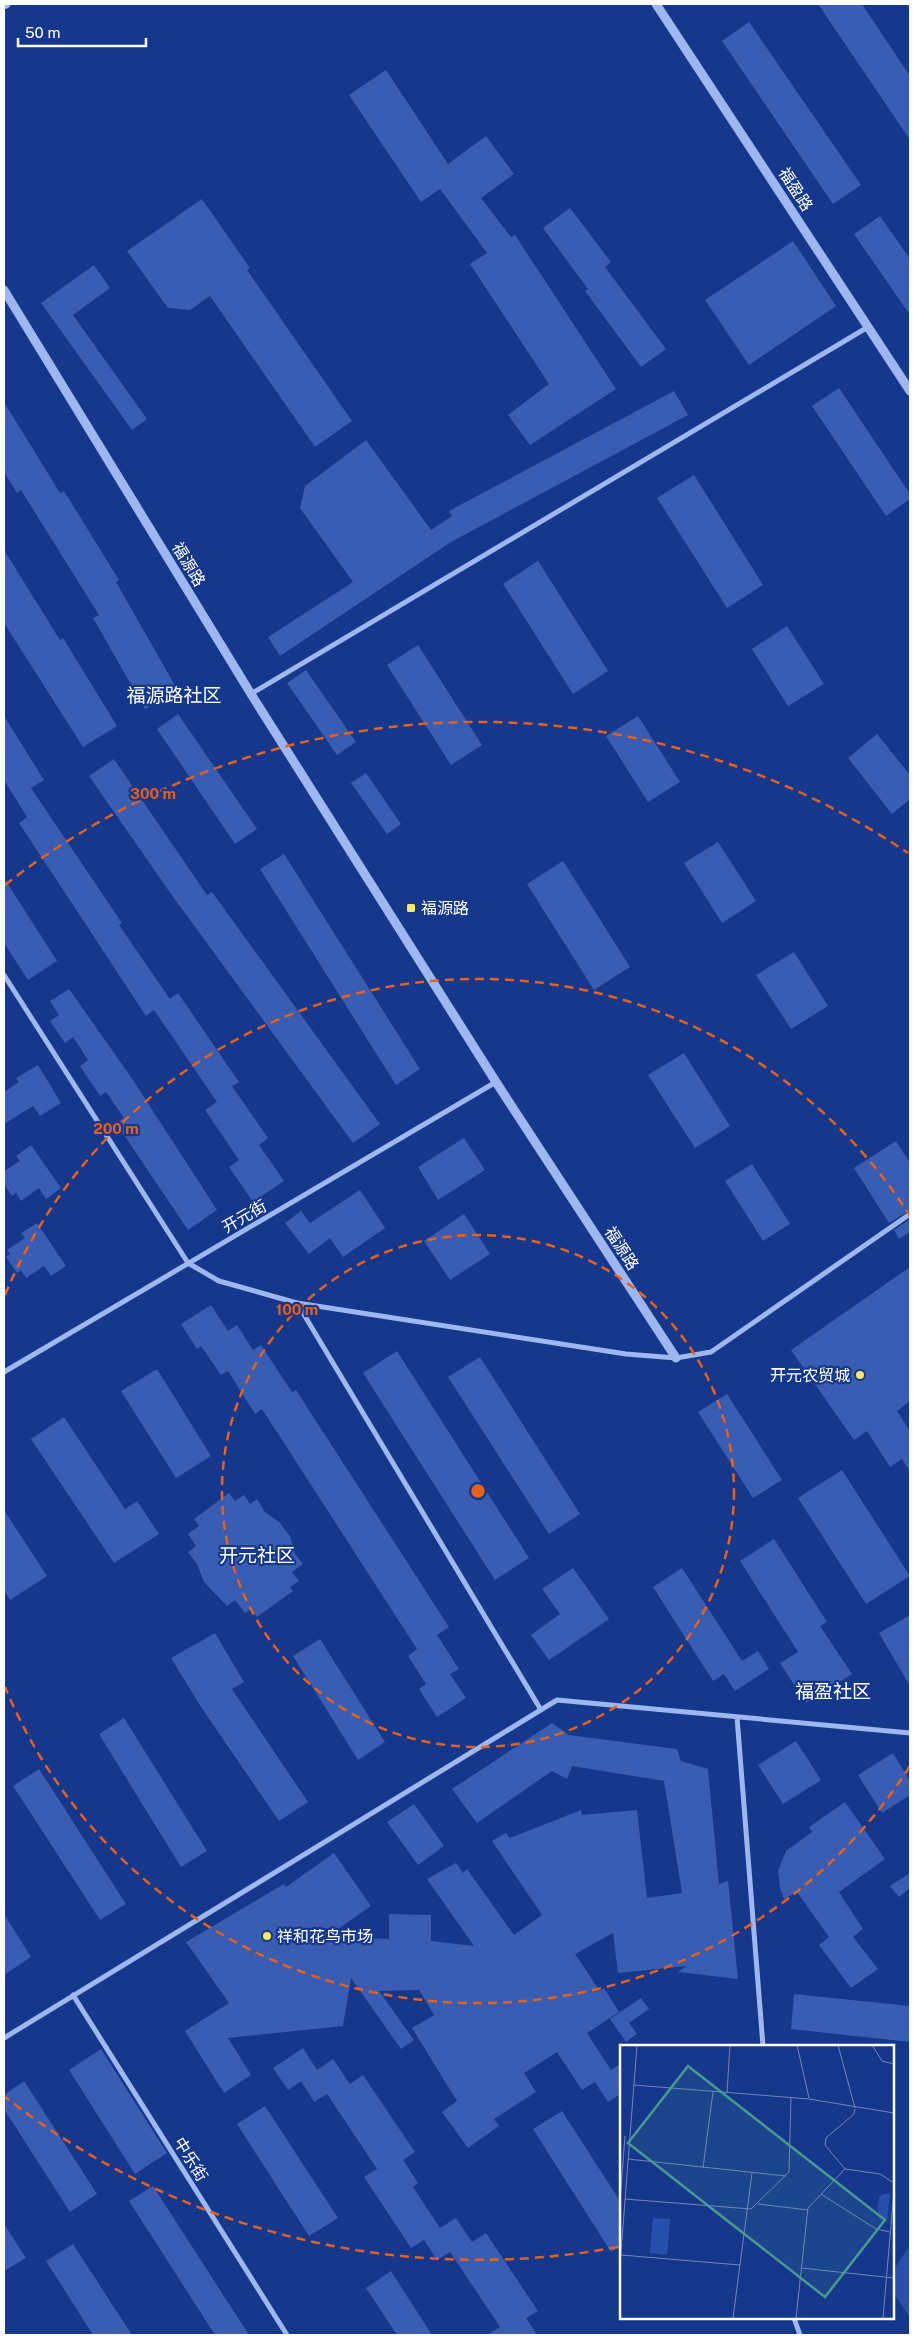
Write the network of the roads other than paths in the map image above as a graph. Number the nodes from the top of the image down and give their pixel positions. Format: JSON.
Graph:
{"nodes":[{"id":1,"x":656,"y":4,"type":"edge"},
{"id":2,"x":4,"y":290,"type":"edge"},
{"id":3,"x":868,"y":327,"type":"junction"},
{"id":4,"x":910,"y":391,"type":"edge"},
{"id":5,"x":251,"y":694,"type":"junction"},
{"id":6,"x":4,"y":975,"type":"edge"},
{"id":7,"x":496,"y":1082,"type":"junction"},
{"id":8,"x":910,"y":1214,"type":"edge"},
{"id":9,"x":188,"y":1263,"type":"junction"},
{"id":10,"x":297,"y":1302,"type":"junction"},
{"id":11,"x":676,"y":1358,"type":"junction"},
{"id":12,"x":4,"y":1372,"type":"edge"},
{"id":13,"x":541,"y":1710,"type":"junction"},
{"id":14,"x":737,"y":1717,"type":"junction"},
{"id":15,"x":910,"y":1733,"type":"edge"},
{"id":16,"x":73,"y":1995,"type":"junction"},
{"id":17,"x":4,"y":2038,"type":"edge"},
{"id":18,"x":763,"y":2045,"type":"edge"},
{"id":19,"x":794,"y":2319,"type":"edge"},
{"id":20,"x":287,"y":2335,"type":"edge"},
{"id":21,"x":800,"y":2335,"type":"edge"}],
"edges":[{"from":1,"to":3,"type":"street","name":"福盈路"},
{"from":2,"to":5,"type":"street","name":"福源路"},
{"from":3,"to":4,"type":"street","name":"福盈路"},
{"from":3,"to":5,"type":"street"},
{"from":5,"to":7,"type":"street","name":"福源路"},
{"from":6,"to":9,"type":"street"},
{"from":7,"to":9,"type":"street","name":"开元街"},
{"from":7,"to":11,"type":"street","name":"福源路"},
{"from":8,"to":11,"type":"street"},
{"from":9,"to":10,"type":"street"},
{"from":9,"to":12,"type":"street","name":"开元街"},
{"from":10,"to":11,"type":"street"},
{"from":10,"to":13,"type":"street"},
{"from":13,"to":14,"type":"street"},
{"from":13,"to":16,"type":"street"},
{"from":14,"to":15,"type":"street"},
{"from":14,"to":18,"type":"street"},
{"from":16,"to":17,"type":"street"},
{"from":16,"to":20,"type":"street","name":"中乐街"},
{"from":19,"to":21,"type":"street"}]}
